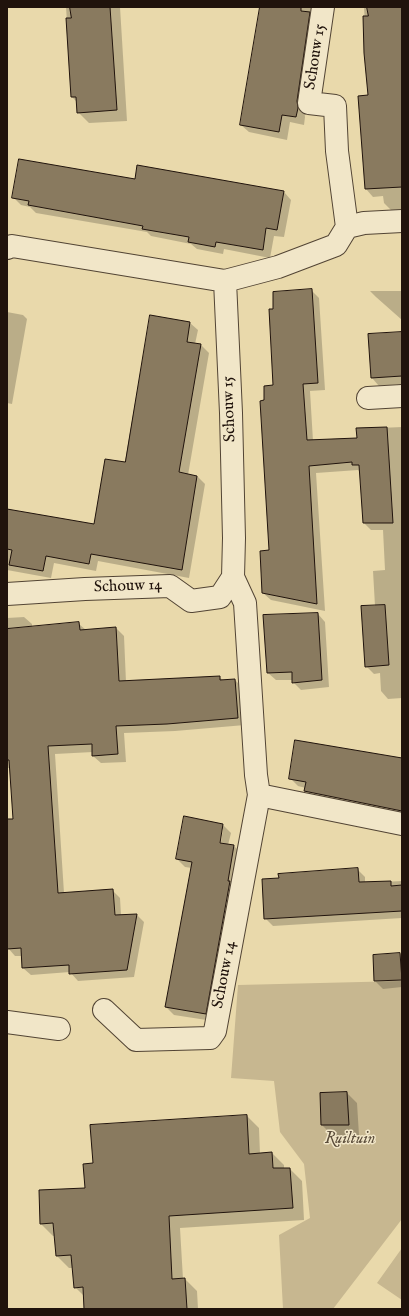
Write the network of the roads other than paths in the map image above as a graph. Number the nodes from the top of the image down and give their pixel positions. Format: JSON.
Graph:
{"nodes":[{"id":1,"x":323,"y":7,"type":"edge"},
{"id":2,"x":402,"y":221,"type":"edge"},
{"id":3,"x":347,"y":227,"type":"junction"},
{"id":4,"x":7,"y":248,"type":"edge"},
{"id":5,"x":225,"y":281,"type":"junction"},
{"id":6,"x":402,"y":396,"type":"edge"},
{"id":7,"x":368,"y":398,"type":"dead end"},
{"id":8,"x":234,"y":538,"type":"joint"},
{"id":9,"x":233,"y":577,"type":"junction"},
{"id":10,"x":7,"y":594,"type":"edge"},
{"id":11,"x":259,"y":795,"type":"junction"},
{"id":12,"x":402,"y":824,"type":"edge"},
{"id":13,"x":104,"y":1010,"type":"dead end"},
{"id":14,"x":7,"y":1022,"type":"edge"},
{"id":15,"x":59,"y":1029,"type":"dead end"}],
"edges":[{"from":1,"to":3,"type":"street","name":"Schouw 15"},
{"from":2,"to":3,"type":"street"},
{"from":3,"to":5,"type":"street"},
{"from":4,"to":5,"type":"street"},
{"from":5,"to":8,"type":"street","name":"Schouw 15"},
{"from":6,"to":7,"type":"street"},
{"from":8,"to":9,"type":"street","name":"Schouw 14"},
{"from":9,"to":10,"type":"street","name":"Schouw 14"},
{"from":9,"to":11,"type":"street","name":"Schouw 14"},
{"from":11,"to":12,"type":"street"},
{"from":11,"to":13,"type":"street","name":"Schouw 14"},
{"from":14,"to":15,"type":"street"}]}
